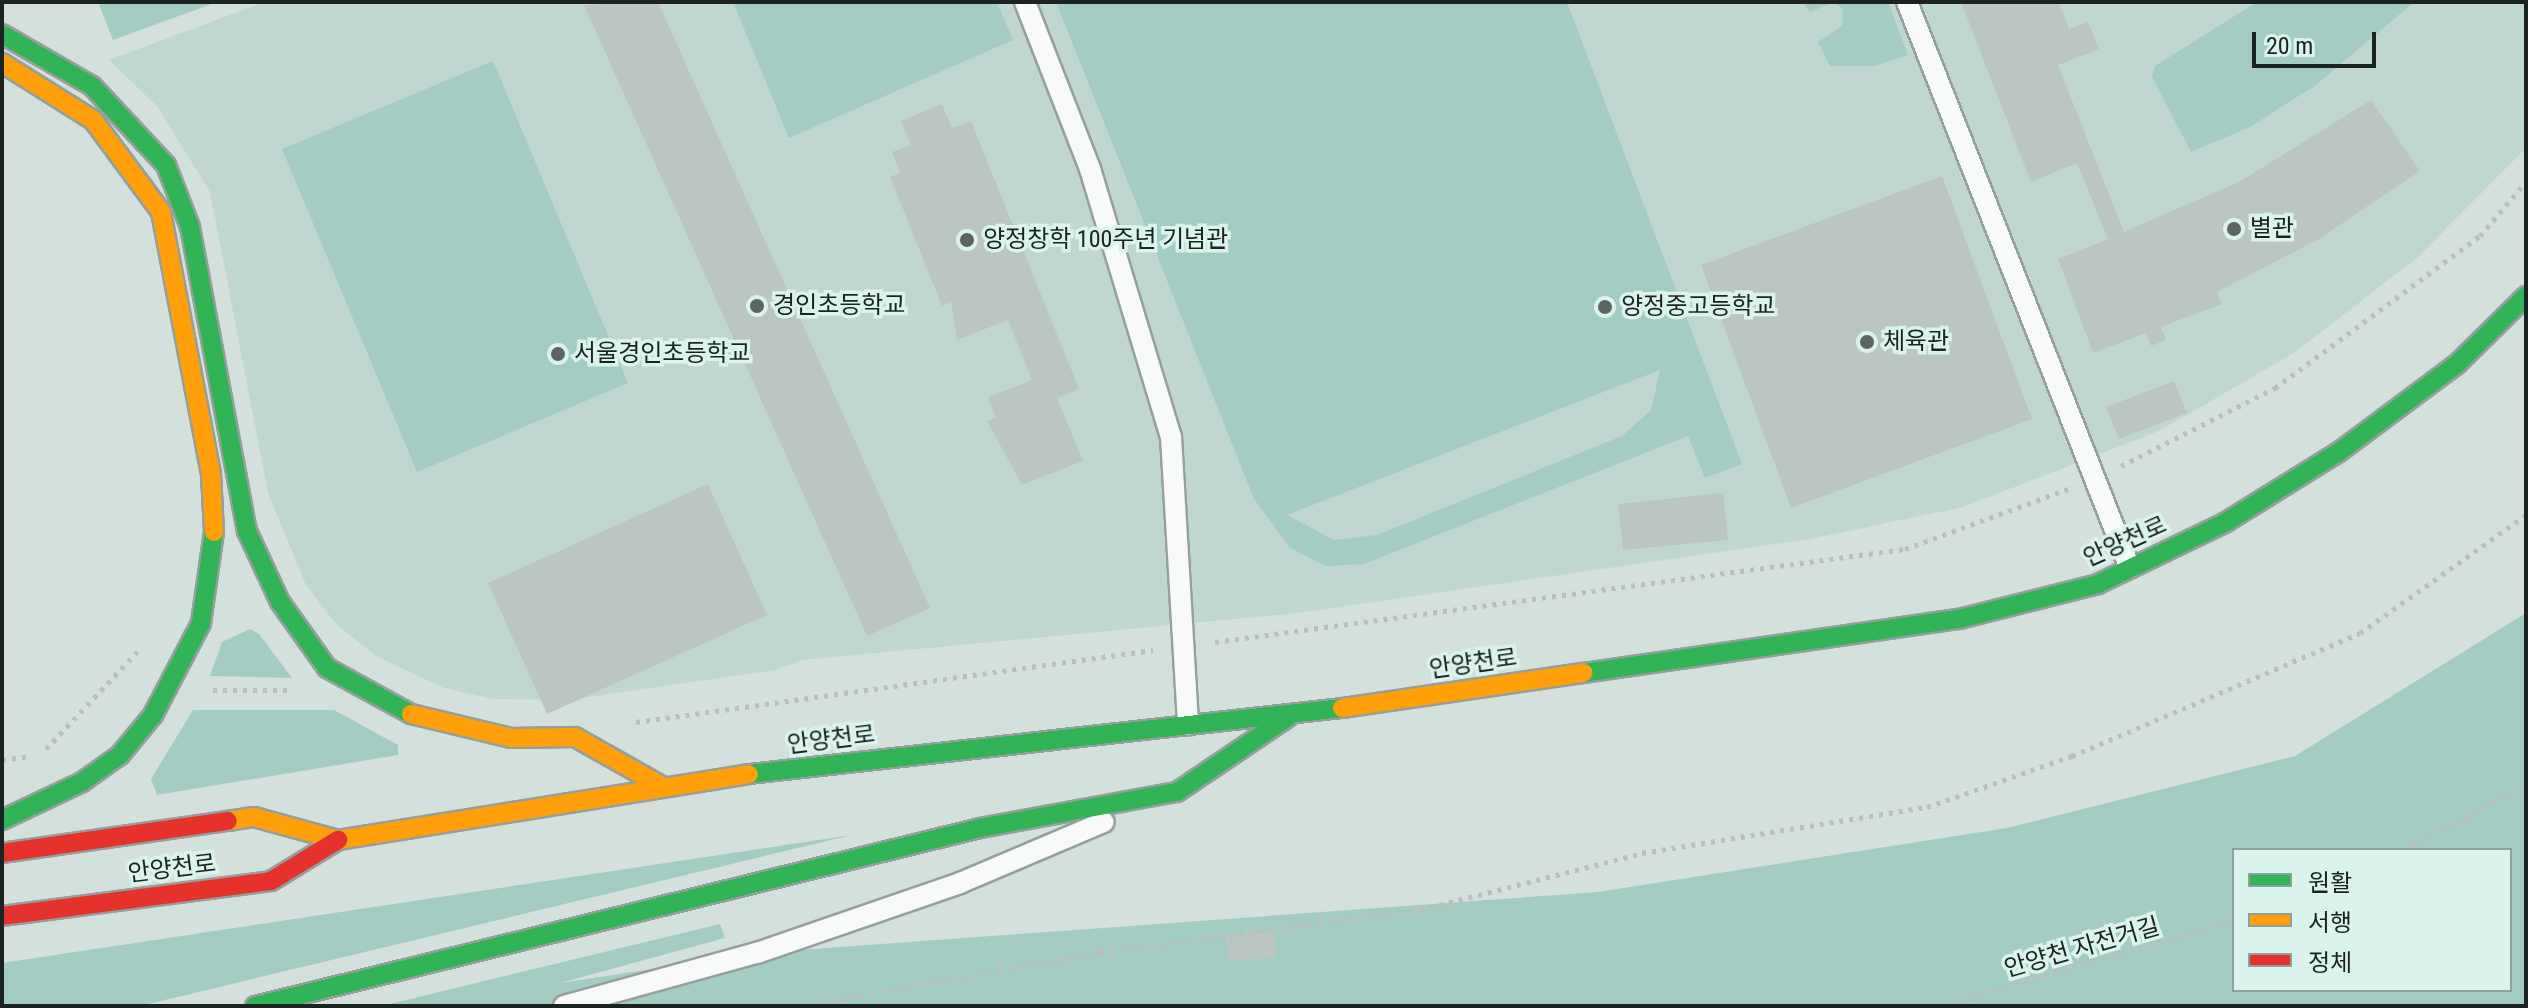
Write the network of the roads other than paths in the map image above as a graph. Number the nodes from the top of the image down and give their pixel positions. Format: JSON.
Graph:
{"nodes":[{"id":1,"x":1025,"y":2,"type":"edge"},
{"id":2,"x":1907,"y":2,"type":"edge"},
{"id":3,"x":2,"y":34,"type":"edge"},
{"id":4,"x":2,"y":63,"type":"edge"},
{"id":5,"x":2526,"y":296,"type":"edge"},
{"id":6,"x":2130,"y":568,"type":"junction"},
{"id":7,"x":1291,"y":715,"type":"junction"},
{"id":8,"x":1188,"y":724,"type":"junction"},
{"id":9,"x":660,"y":785,"type":"junction"},
{"id":10,"x":1177,"y":792,"type":"junction"},
{"id":11,"x":2,"y":820,"type":"edge"},
{"id":12,"x":338,"y":840,"type":"junction"},
{"id":13,"x":2,"y":853,"type":"edge"},
{"id":14,"x":2,"y":916,"type":"edge"},
{"id":15,"x":255,"y":1006,"type":"edge"},
{"id":16,"x":564,"y":1006,"type":"edge"}],
"edges":[{"from":1,"to":8,"type":"lane"},
{"from":2,"to":6,"type":"lane"},
{"from":3,"to":9,"type":"main road"},
{"from":4,"to":11,"type":"main road"},
{"from":5,"to":6,"type":"main road","name":"안양천로"},
{"from":6,"to":7,"type":"main road","name":"안양천로"},
{"from":7,"to":8,"type":"main road","name":"안양천로"},
{"from":7,"to":10,"type":"main road"},
{"from":8,"to":9,"type":"main road","name":"안양천로"},
{"from":9,"to":12,"type":"main road","name":"안양천로"},
{"from":10,"to":15,"type":"main road"},
{"from":10,"to":16,"type":"lane"},
{"from":12,"to":13,"type":"main road","name":"안양천로"},
{"from":12,"to":14,"type":"main road","name":"안양천로"}]}
